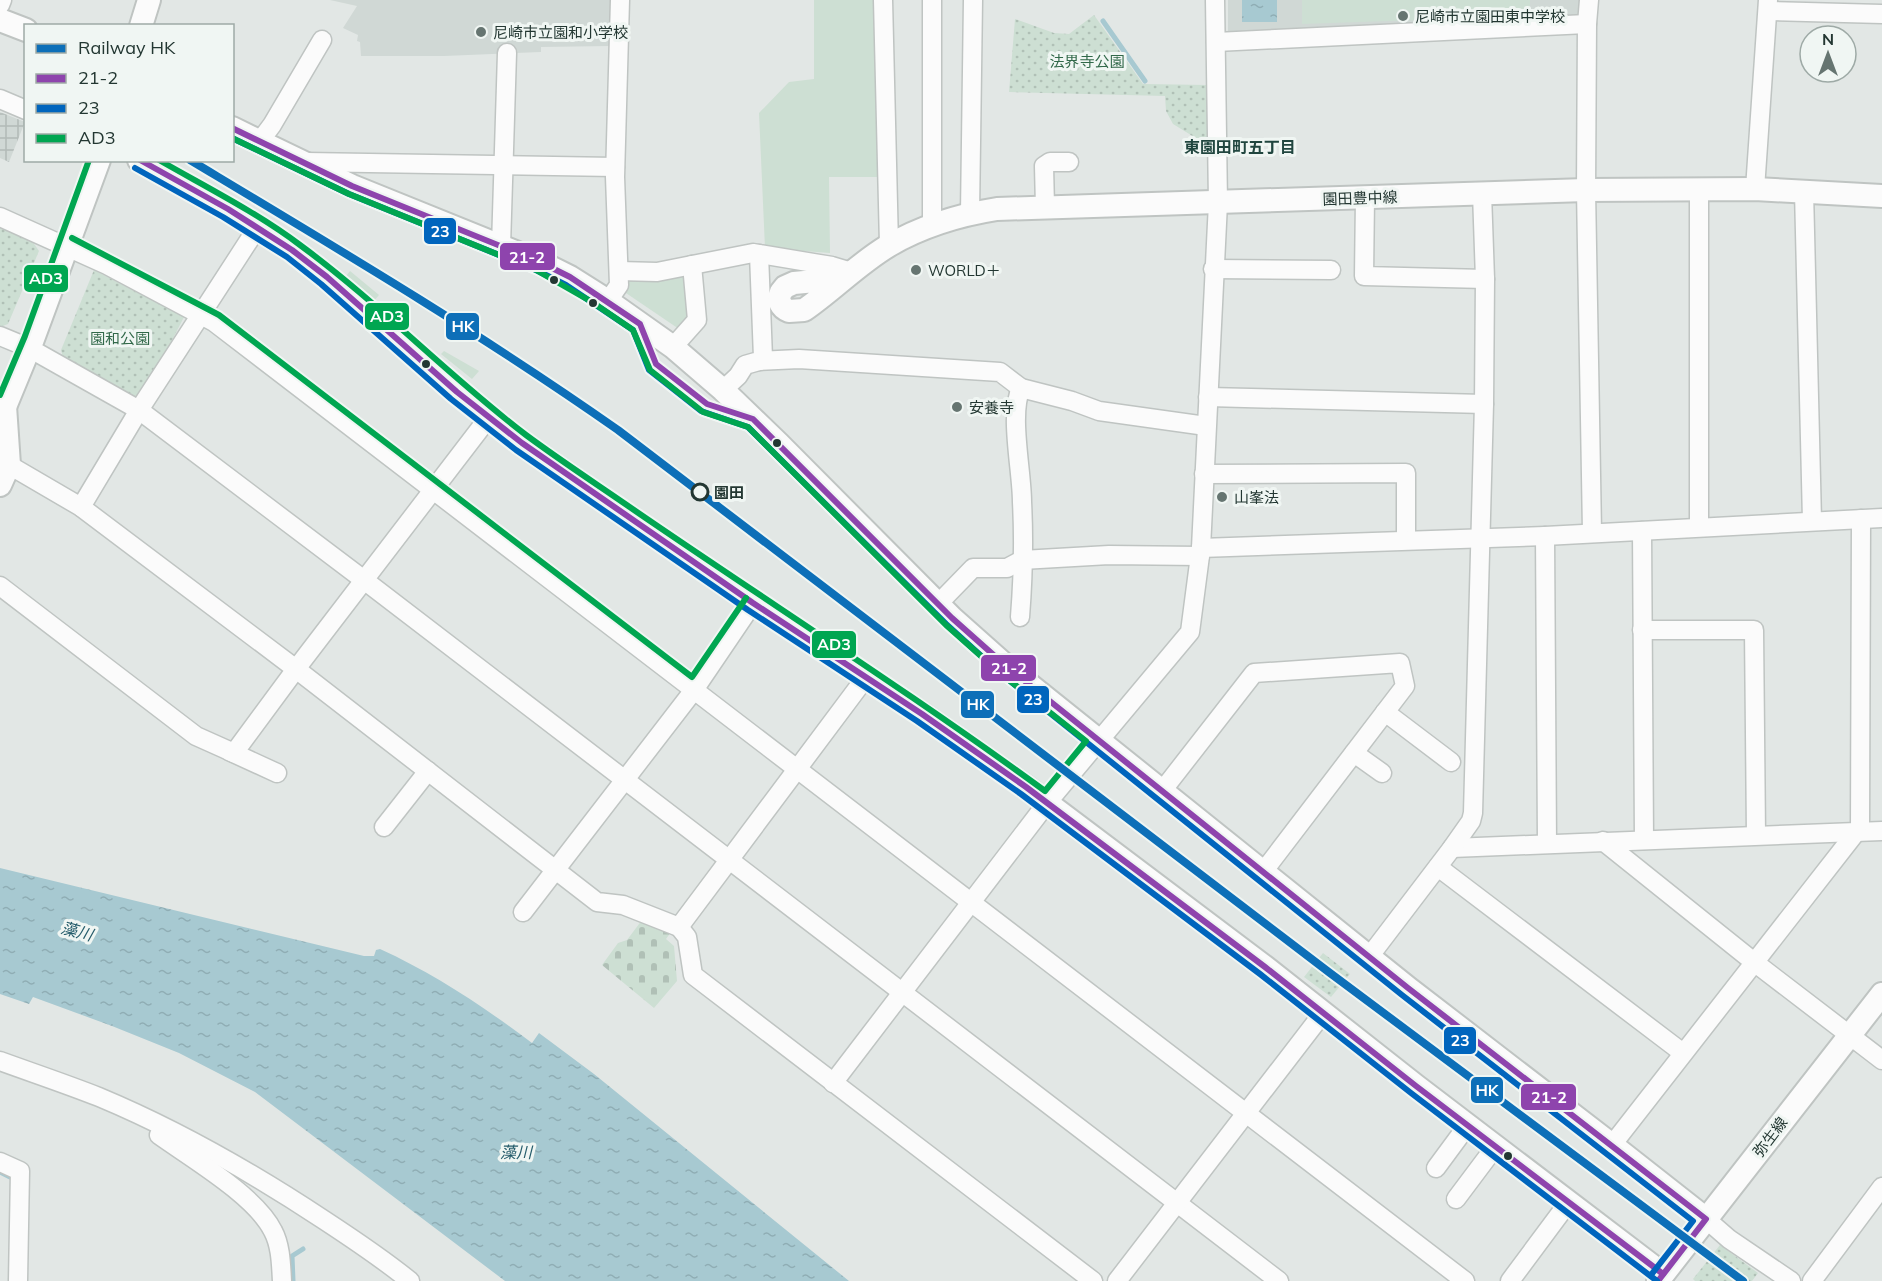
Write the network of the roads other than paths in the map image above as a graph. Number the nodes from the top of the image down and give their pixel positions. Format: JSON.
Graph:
{"nodes":[{"id":1,"x":2,"y":0,"type":"edge"},
{"id":2,"x":149,"y":0,"type":"edge"},
{"id":3,"x":620,"y":0,"type":"edge"},
{"id":4,"x":883,"y":0,"type":"edge"},
{"id":5,"x":932,"y":0,"type":"edge"},
{"id":6,"x":973,"y":0,"type":"edge"},
{"id":7,"x":1215,"y":0,"type":"edge"},
{"id":8,"x":1589,"y":0,"type":"edge"},
{"id":9,"x":0,"y":5,"type":"edge"},
{"id":10,"x":1768,"y":5,"type":"edge"},
{"id":11,"x":1882,"y":14,"type":"edge"},
{"id":12,"x":0,"y":20,"type":"edge"},
{"id":13,"x":142,"y":24,"type":"edge"},
{"id":14,"x":1587,"y":24,"type":"junction"},
{"id":15,"x":24,"y":29,"type":"edge"},
{"id":16,"x":322,"y":40,"type":"dead end"},
{"id":17,"x":1216,"y":42,"type":"junction"},
{"id":18,"x":507,"y":53,"type":"dead end"},
{"id":19,"x":0,"y":99,"type":"edge"},
{"id":20,"x":24,"y":109,"type":"edge"},
{"id":21,"x":234,"y":129,"type":"edge"},
{"id":22,"x":260,"y":141,"type":"junction"},
{"id":23,"x":98,"y":162,"type":"edge"},
{"id":24,"x":143,"y":162,"type":"edge"},
{"id":25,"x":301,"y":162,"type":"junction"},
{"id":26,"x":1069,"y":162,"type":"dead end"},
{"id":27,"x":505,"y":164,"type":"junction"},
{"id":28,"x":615,"y":167,"type":"junction"},
{"id":29,"x":1700,"y":189,"type":"junction"},
{"id":30,"x":1755,"y":189,"type":"junction"},
{"id":31,"x":1586,"y":190,"type":"junction"},
{"id":32,"x":1804,"y":191,"type":"junction"},
{"id":33,"x":1482,"y":193,"type":"junction"},
{"id":34,"x":1882,"y":196,"type":"edge"},
{"id":35,"x":1365,"y":198,"type":"junction"},
{"id":36,"x":1218,"y":203,"type":"junction"},
{"id":37,"x":1045,"y":207,"type":"junction"},
{"id":38,"x":970,"y":213,"type":"junction"},
{"id":39,"x":0,"y":217,"type":"edge"},
{"id":40,"x":932,"y":225,"type":"junction"},
{"id":41,"x":257,"y":228,"type":"junction"},
{"id":42,"x":889,"y":245,"type":"junction"},
{"id":43,"x":68,"y":246,"type":"junction"},
{"id":44,"x":501,"y":246,"type":"junction"},
{"id":45,"x":759,"y":254,"type":"junction"},
{"id":46,"x":692,"y":265,"type":"junction"},
{"id":47,"x":1213,"y":269,"type":"junction"},
{"id":48,"x":1331,"y":270,"type":"dead end"},
{"id":49,"x":619,"y":272,"type":"junction"},
{"id":50,"x":852,"y":272,"type":"joint"},
{"id":51,"x":1485,"y":279,"type":"junction"},
{"id":52,"x":608,"y":301,"type":"junction"},
{"id":53,"x":201,"y":314,"type":"junction"},
{"id":54,"x":0,"y":336,"type":"edge"},
{"id":55,"x":673,"y":346,"type":"junction"},
{"id":56,"x":29,"y":348,"type":"junction"},
{"id":57,"x":759,"y":361,"type":"junction"},
{"id":58,"x":1021,"y":388,"type":"junction"},
{"id":59,"x":723,"y":390,"type":"junction"},
{"id":60,"x":1208,"y":397,"type":"junction"},
{"id":61,"x":1484,"y":404,"type":"junction"},
{"id":62,"x":139,"y":410,"type":"junction"},
{"id":63,"x":2,"y":412,"type":"edge"},
{"id":64,"x":489,"y":417,"type":"junction"},
{"id":65,"x":1206,"y":426,"type":"junction"},
{"id":66,"x":9,"y":465,"type":"junction"},
{"id":67,"x":1204,"y":474,"type":"junction"},
{"id":68,"x":0,"y":485,"type":"edge"},
{"id":69,"x":434,"y":491,"type":"junction"},
{"id":70,"x":81,"y":507,"type":"junction"},
{"id":71,"x":1882,"y":518,"type":"edge"},
{"id":72,"x":1861,"y":519,"type":"junction"},
{"id":73,"x":1812,"y":521,"type":"junction"},
{"id":74,"x":1700,"y":527,"type":"junction"},
{"id":75,"x":1642,"y":531,"type":"junction"},
{"id":76,"x":1592,"y":532,"type":"junction"},
{"id":77,"x":1545,"y":536,"type":"junction"},
{"id":78,"x":1482,"y":538,"type":"junction"},
{"id":79,"x":1406,"y":540,"type":"junction"},
{"id":80,"x":1200,"y":552,"type":"junction"},
{"id":81,"x":1022,"y":560,"type":"junction"},
{"id":82,"x":364,"y":580,"type":"junction"},
{"id":83,"x":0,"y":586,"type":"edge"},
{"id":84,"x":753,"y":603,"type":"junction"},
{"id":85,"x":938,"y":604,"type":"junction"},
{"id":86,"x":1020,"y":617,"type":"dead end"},
{"id":87,"x":1642,"y":630,"type":"junction"},
{"id":88,"x":296,"y":669,"type":"junction"},
{"id":89,"x":866,"y":677,"type":"junction"},
{"id":90,"x":694,"y":690,"type":"junction"},
{"id":91,"x":1385,"y":712,"type":"junction"},
{"id":92,"x":1099,"y":740,"type":"junction"},
{"id":93,"x":229,"y":751,"type":"junction"},
{"id":94,"x":1354,"y":753,"type":"junction"},
{"id":95,"x":1451,"y":762,"type":"dead end"},
{"id":96,"x":797,"y":768,"type":"junction"},
{"id":97,"x":428,"y":771,"type":"junction"},
{"id":98,"x":277,"y":773,"type":"dead end"},
{"id":99,"x":1382,"y":773,"type":"dead end"},
{"id":100,"x":624,"y":780,"type":"junction"},
{"id":101,"x":1162,"y":790,"type":"junction"},
{"id":102,"x":1047,"y":803,"type":"junction"},
{"id":103,"x":384,"y":827,"type":"dead end"},
{"id":104,"x":1858,"y":831,"type":"junction"},
{"id":105,"x":1882,"y":831,"type":"edge"},
{"id":106,"x":1756,"y":835,"type":"junction"},
{"id":107,"x":1644,"y":840,"type":"junction"},
{"id":108,"x":1603,"y":841,"type":"junction"},
{"id":109,"x":1547,"y":843,"type":"junction"},
{"id":110,"x":1452,"y":848,"type":"junction"},
{"id":111,"x":728,"y":859,"type":"junction"},
{"id":112,"x":1438,"y":867,"type":"junction"},
{"id":113,"x":556,"y":870,"type":"junction"},
{"id":114,"x":1263,"y":872,"type":"junction"},
{"id":115,"x":971,"y":904,"type":"junction"},
{"id":116,"x":523,"y":912,"type":"dead end"},
{"id":117,"x":679,"y":927,"type":"junction"},
{"id":118,"x":1369,"y":957,"type":"junction"},
{"id":119,"x":1754,"y":962,"type":"junction"},
{"id":120,"x":902,"y":992,"type":"junction"},
{"id":121,"x":1882,"y":994,"type":"edge"},
{"id":122,"x":1323,"y":1013,"type":"junction"},
{"id":123,"x":1850,"y":1037,"type":"junction"},
{"id":124,"x":1683,"y":1053,"type":"junction"},
{"id":125,"x":1882,"y":1060,"type":"edge"},
{"id":126,"x":0,"y":1061,"type":"edge"},
{"id":127,"x":833,"y":1083,"type":"junction"},
{"id":128,"x":1245,"y":1112,"type":"junction"},
{"id":129,"x":163,"y":1126,"type":"junction"},
{"id":130,"x":1467,"y":1126,"type":"junction"},
{"id":131,"x":1612,"y":1145,"type":"junction"},
{"id":132,"x":1495,"y":1147,"type":"junction"},
{"id":133,"x":0,"y":1162,"type":"edge"},
{"id":134,"x":1436,"y":1168,"type":"dead end"},
{"id":135,"x":1456,"y":1199,"type":"dead end"},
{"id":136,"x":1879,"y":1199,"type":"edge"},
{"id":137,"x":1178,"y":1203,"type":"junction"},
{"id":138,"x":1568,"y":1203,"type":"junction"},
{"id":139,"x":1706,"y":1219,"type":"junction"},
{"id":140,"x":9,"y":1231,"type":"edge"},
{"id":141,"x":1665,"y":1279,"type":"edge"},
{"id":142,"x":18,"y":1281,"type":"edge"},
{"id":143,"x":282,"y":1281,"type":"edge"},
{"id":144,"x":410,"y":1281,"type":"edge"},
{"id":145,"x":1093,"y":1281,"type":"edge"},
{"id":146,"x":1117,"y":1281,"type":"edge"},
{"id":147,"x":1279,"y":1281,"type":"edge"},
{"id":148,"x":1465,"y":1281,"type":"edge"},
{"id":149,"x":1510,"y":1281,"type":"edge"},
{"id":150,"x":1791,"y":1281,"type":"edge"},
{"id":151,"x":1812,"y":1281,"type":"edge"}],
"edges":[{"from":1,"to":9,"type":"street"},
{"from":2,"to":13,"type":"street"},
{"from":3,"to":28,"type":"street"},
{"from":4,"to":42,"type":"street"},
{"from":5,"to":40,"type":"street"},
{"from":6,"to":38,"type":"street"},
{"from":7,"to":17,"type":"street"},
{"from":8,"to":14,"type":"street"},
{"from":10,"to":11,"type":"street"},
{"from":10,"to":30,"type":"street"},
{"from":12,"to":15,"type":"street"},
{"from":14,"to":17,"type":"street"},
{"from":14,"to":31,"type":"street"},
{"from":16,"to":22,"type":"street"},
{"from":17,"to":36,"type":"street"},
{"from":18,"to":27,"type":"street"},
{"from":19,"to":20,"type":"street"},
{"from":21,"to":22,"type":"street"},
{"from":22,"to":25,"type":"street"},
{"from":23,"to":43,"type":"street"},
{"from":24,"to":41,"type":"street"},
{"from":25,"to":27,"type":"street"},
{"from":25,"to":44,"type":"street"},
{"from":26,"to":37,"type":"street"},
{"from":27,"to":28,"type":"street"},
{"from":27,"to":44,"type":"street"},
{"from":28,"to":49,"type":"street"},
{"from":29,"to":30,"type":"street","name":"園田豊中線"},
{"from":29,"to":31,"type":"street","name":"園田豊中線"},
{"from":29,"to":74,"type":"street"},
{"from":30,"to":32,"type":"street","name":"園田豊中線"},
{"from":31,"to":33,"type":"street","name":"園田豊中線"},
{"from":31,"to":76,"type":"street"},
{"from":32,"to":34,"type":"street","name":"園田豊中線"},
{"from":32,"to":73,"type":"street"},
{"from":33,"to":35,"type":"street","name":"園田豊中線"},
{"from":33,"to":51,"type":"street"},
{"from":35,"to":36,"type":"street","name":"園田豊中線"},
{"from":35,"to":51,"type":"street"},
{"from":36,"to":37,"type":"street","name":"園田豊中線"},
{"from":36,"to":47,"type":"street"},
{"from":37,"to":38,"type":"street","name":"園田豊中線"},
{"from":38,"to":40,"type":"street","name":"園田豊中線"},
{"from":39,"to":43,"type":"street"},
{"from":40,"to":42,"type":"street","name":"園田豊中線"},
{"from":41,"to":53,"type":"street"},
{"from":41,"to":64,"type":"street"},
{"from":42,"to":50,"type":"street","name":"園田豊中線"},
{"from":43,"to":53,"type":"street"},
{"from":43,"to":56,"type":"street"},
{"from":44,"to":52,"type":"street"},
{"from":45,"to":46,"type":"street"},
{"from":45,"to":50,"type":"street"},
{"from":45,"to":57,"type":"street"},
{"from":46,"to":49,"type":"street"},
{"from":46,"to":55,"type":"street"},
{"from":47,"to":48,"type":"street"},
{"from":47,"to":60,"type":"street"},
{"from":49,"to":52,"type":"street"},
{"from":51,"to":61,"type":"street"},
{"from":52,"to":55,"type":"street"},
{"from":53,"to":62,"type":"street"},
{"from":53,"to":69,"type":"street"},
{"from":54,"to":56,"type":"street"},
{"from":55,"to":59,"type":"street"},
{"from":56,"to":62,"type":"street"},
{"from":56,"to":63,"type":"street"},
{"from":57,"to":58,"type":"street"},
{"from":57,"to":59,"type":"street"},
{"from":58,"to":65,"type":"street"},
{"from":58,"to":81,"type":"street"},
{"from":59,"to":85,"type":"street"},
{"from":60,"to":61,"type":"street"},
{"from":60,"to":65,"type":"street"},
{"from":61,"to":78,"type":"street"},
{"from":62,"to":70,"type":"street"},
{"from":62,"to":82,"type":"street"},
{"from":63,"to":66,"type":"street"},
{"from":64,"to":69,"type":"street"},
{"from":64,"to":84,"type":"street"},
{"from":65,"to":67,"type":"street"},
{"from":66,"to":68,"type":"street"},
{"from":66,"to":70,"type":"street"},
{"from":67,"to":79,"type":"street"},
{"from":67,"to":80,"type":"street"},
{"from":69,"to":82,"type":"street"},
{"from":69,"to":90,"type":"street"},
{"from":70,"to":88,"type":"street"},
{"from":71,"to":72,"type":"street"},
{"from":72,"to":73,"type":"street"},
{"from":72,"to":104,"type":"street"},
{"from":73,"to":74,"type":"street"},
{"from":74,"to":75,"type":"street"},
{"from":75,"to":76,"type":"street"},
{"from":75,"to":87,"type":"street"},
{"from":76,"to":77,"type":"street"},
{"from":77,"to":78,"type":"street"},
{"from":77,"to":109,"type":"street"},
{"from":78,"to":79,"type":"street"},
{"from":78,"to":110,"type":"street"},
{"from":79,"to":80,"type":"street"},
{"from":80,"to":81,"type":"street"},
{"from":80,"to":92,"type":"street"},
{"from":81,"to":85,"type":"street"},
{"from":81,"to":86,"type":"street"},
{"from":82,"to":88,"type":"street"},
{"from":82,"to":100,"type":"street"},
{"from":83,"to":93,"type":"street"},
{"from":84,"to":89,"type":"street"},
{"from":84,"to":90,"type":"street"},
{"from":85,"to":92,"type":"street"},
{"from":87,"to":106,"type":"street"},
{"from":87,"to":107,"type":"street"},
{"from":88,"to":93,"type":"street"},
{"from":88,"to":97,"type":"street"},
{"from":89,"to":96,"type":"street"},
{"from":89,"to":102,"type":"street"},
{"from":90,"to":96,"type":"street"},
{"from":90,"to":100,"type":"street"},
{"from":91,"to":94,"type":"street"},
{"from":91,"to":95,"type":"street"},
{"from":91,"to":101,"type":"street"},
{"from":92,"to":101,"type":"street"},
{"from":92,"to":102,"type":"street"},
{"from":93,"to":98,"type":"street"},
{"from":94,"to":99,"type":"street"},
{"from":94,"to":114,"type":"street"},
{"from":96,"to":111,"type":"street"},
{"from":96,"to":115,"type":"street"},
{"from":97,"to":103,"type":"street"},
{"from":97,"to":113,"type":"street"},
{"from":100,"to":111,"type":"street"},
{"from":100,"to":113,"type":"street"},
{"from":101,"to":114,"type":"street"},
{"from":102,"to":115,"type":"street"},
{"from":102,"to":122,"type":"street"},
{"from":104,"to":105,"type":"street"},
{"from":104,"to":106,"type":"street"},
{"from":104,"to":119,"type":"street"},
{"from":106,"to":107,"type":"street"},
{"from":107,"to":108,"type":"street"},
{"from":108,"to":109,"type":"street"},
{"from":108,"to":119,"type":"street"},
{"from":109,"to":110,"type":"street"},
{"from":110,"to":112,"type":"street"},
{"from":111,"to":117,"type":"street"},
{"from":111,"to":120,"type":"street"},
{"from":112,"to":118,"type":"street"},
{"from":112,"to":124,"type":"street"},
{"from":113,"to":116,"type":"street"},
{"from":113,"to":117,"type":"street"},
{"from":114,"to":118,"type":"street"},
{"from":115,"to":120,"type":"street"},
{"from":115,"to":128,"type":"street"},
{"from":117,"to":127,"type":"street"},
{"from":118,"to":131,"type":"street"},
{"from":119,"to":123,"type":"street"},
{"from":119,"to":124,"type":"street"},
{"from":120,"to":127,"type":"street"},
{"from":120,"to":137,"type":"street"},
{"from":121,"to":123,"type":"street","name":"弥生線"},
{"from":122,"to":128,"type":"street"},
{"from":122,"to":130,"type":"street"},
{"from":123,"to":125,"type":"street"},
{"from":123,"to":139,"type":"street","name":"弥生線"},
{"from":124,"to":131,"type":"street"},
{"from":126,"to":129,"type":"street"},
{"from":127,"to":145,"type":"street"},
{"from":128,"to":137,"type":"street"},
{"from":128,"to":148,"type":"street"},
{"from":129,"to":143,"type":"street"},
{"from":129,"to":144,"type":"street"},
{"from":130,"to":132,"type":"street"},
{"from":130,"to":134,"type":"street"},
{"from":131,"to":139,"type":"street"},
{"from":132,"to":135,"type":"street"},
{"from":132,"to":138,"type":"street"},
{"from":133,"to":140,"type":"street"},
{"from":136,"to":151,"type":"street"},
{"from":137,"to":146,"type":"street"},
{"from":137,"to":147,"type":"street"},
{"from":138,"to":141,"type":"street"},
{"from":138,"to":149,"type":"street"},
{"from":139,"to":141,"type":"street","name":"弥生線"},
{"from":139,"to":150,"type":"street"},
{"from":140,"to":142,"type":"street"}]}
